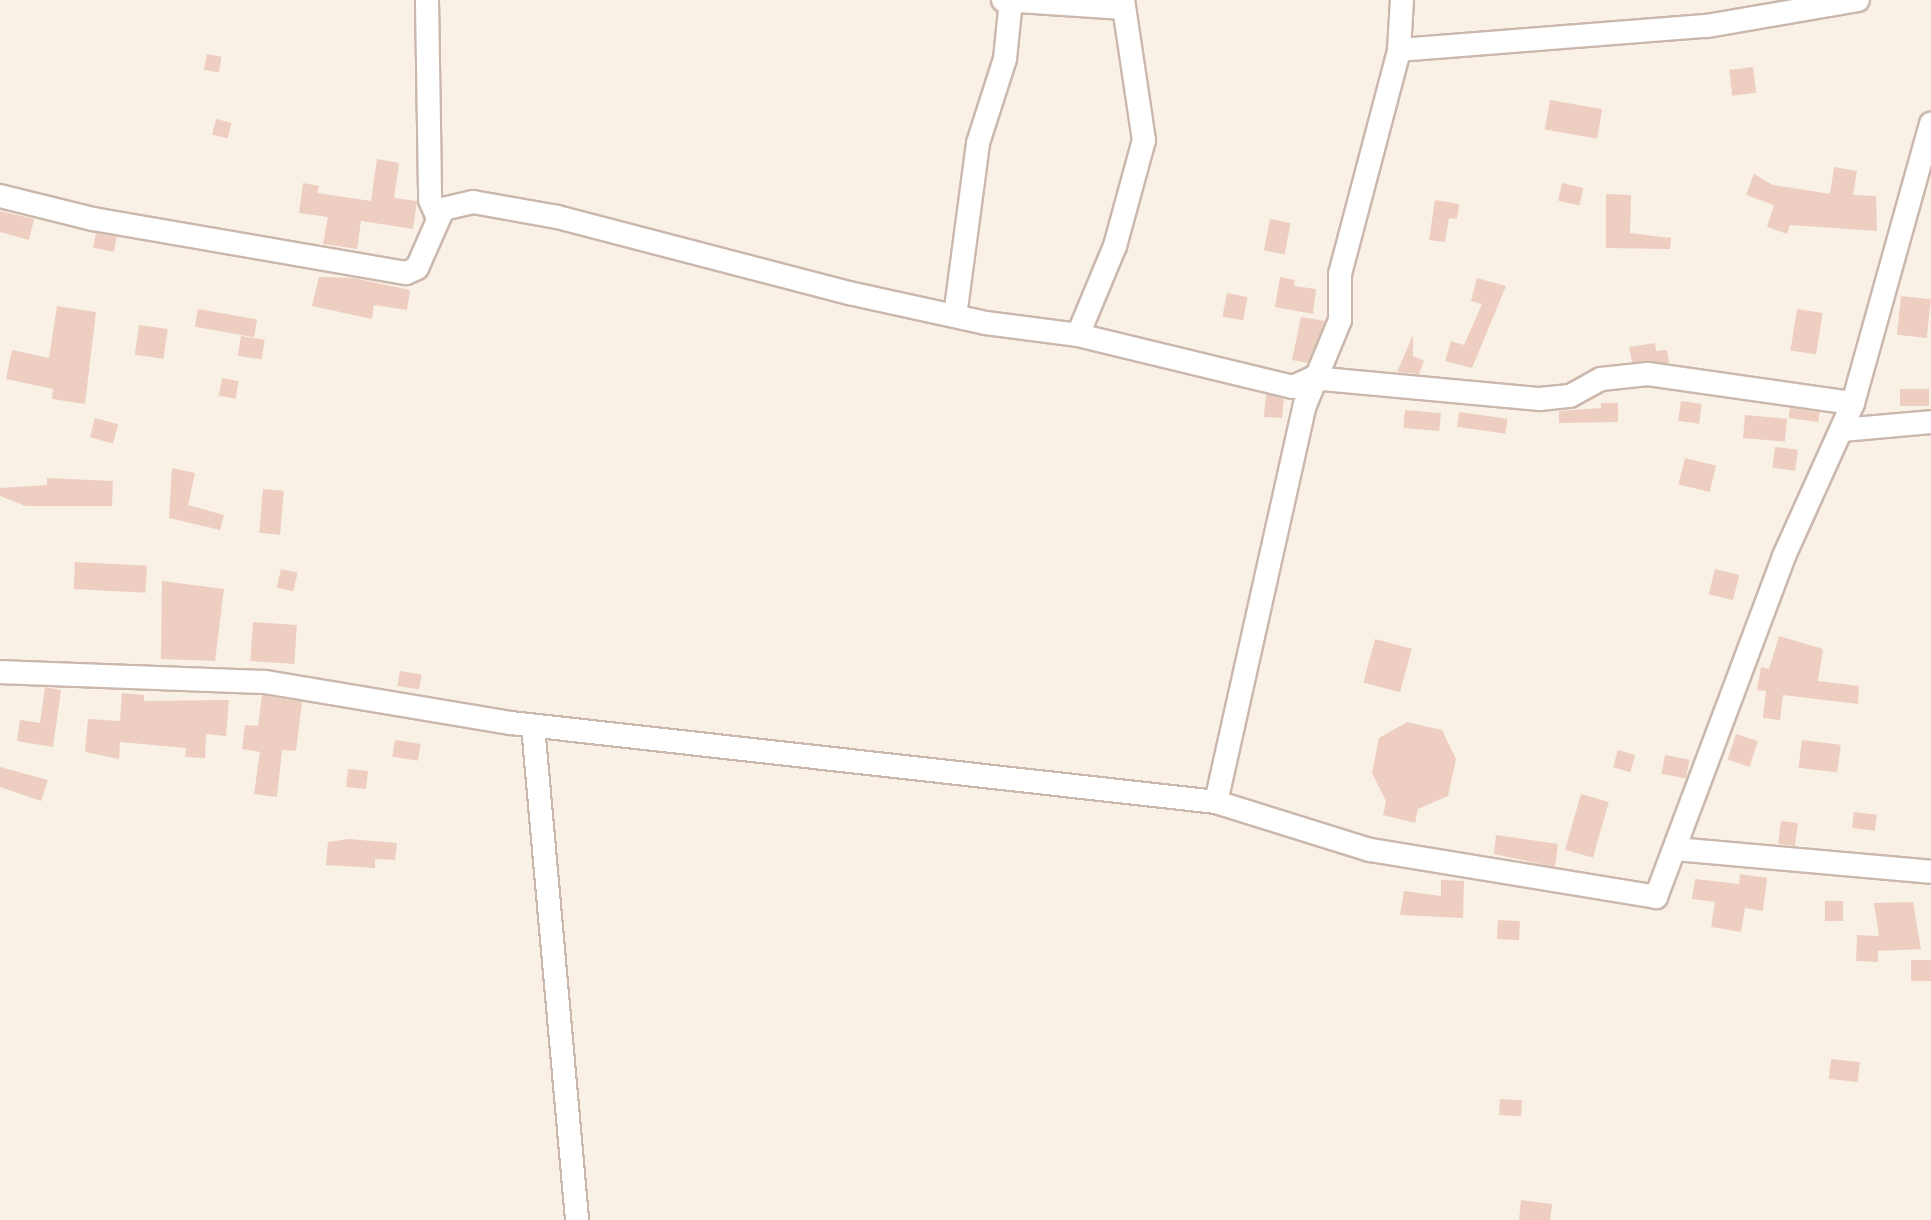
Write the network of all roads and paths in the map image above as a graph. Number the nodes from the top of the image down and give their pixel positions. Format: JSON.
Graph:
{"nodes":[{"id":1,"x":427,"y":0,"type":"edge"},
{"id":2,"x":1004,"y":0,"type":"edge"},
{"id":3,"x":1011,"y":0,"type":"edge"},
{"id":4,"x":1402,"y":0,"type":"edge"},
{"id":5,"x":1858,"y":0,"type":"edge"},
{"id":6,"x":1124,"y":4,"type":"edge"},
{"id":7,"x":1400,"y":50,"type":"junction"},
{"id":8,"x":1931,"y":124,"type":"edge"},
{"id":9,"x":0,"y":196,"type":"edge"},
{"id":10,"x":438,"y":216,"type":"junction"},
{"id":11,"x":955,"y":316,"type":"junction"},
{"id":12,"x":1078,"y":335,"type":"junction"},
{"id":13,"x":1312,"y":378,"type":"junction"},
{"id":14,"x":1853,"y":403,"type":"junction"},
{"id":15,"x":1931,"y":422,"type":"edge"},
{"id":16,"x":1842,"y":430,"type":"junction"},
{"id":17,"x":0,"y":672,"type":"edge"},
{"id":18,"x":533,"y":726,"type":"junction"},
{"id":19,"x":1216,"y":802,"type":"junction"},
{"id":20,"x":1675,"y":849,"type":"junction"},
{"id":21,"x":1931,"y":872,"type":"edge"},
{"id":22,"x":577,"y":1220,"type":"edge"}],
"edges":[{"from":1,"to":10,"type":"street"},
{"from":2,"to":3,"type":"street"},
{"from":3,"to":6,"type":"street"},
{"from":3,"to":11,"type":"street"},
{"from":4,"to":7,"type":"street"},
{"from":5,"to":7,"type":"street"},
{"from":6,"to":12,"type":"street"},
{"from":7,"to":13,"type":"street"},
{"from":8,"to":14,"type":"street"},
{"from":9,"to":10,"type":"street"},
{"from":10,"to":11,"type":"street"},
{"from":11,"to":12,"type":"street"},
{"from":12,"to":13,"type":"street"},
{"from":13,"to":14,"type":"street"},
{"from":13,"to":19,"type":"street"},
{"from":14,"to":16,"type":"street"},
{"from":15,"to":16,"type":"street"},
{"from":16,"to":20,"type":"street"},
{"from":17,"to":18,"type":"street"},
{"from":18,"to":19,"type":"street"},
{"from":18,"to":22,"type":"street"},
{"from":19,"to":20,"type":"street"},
{"from":20,"to":21,"type":"street"}]}
